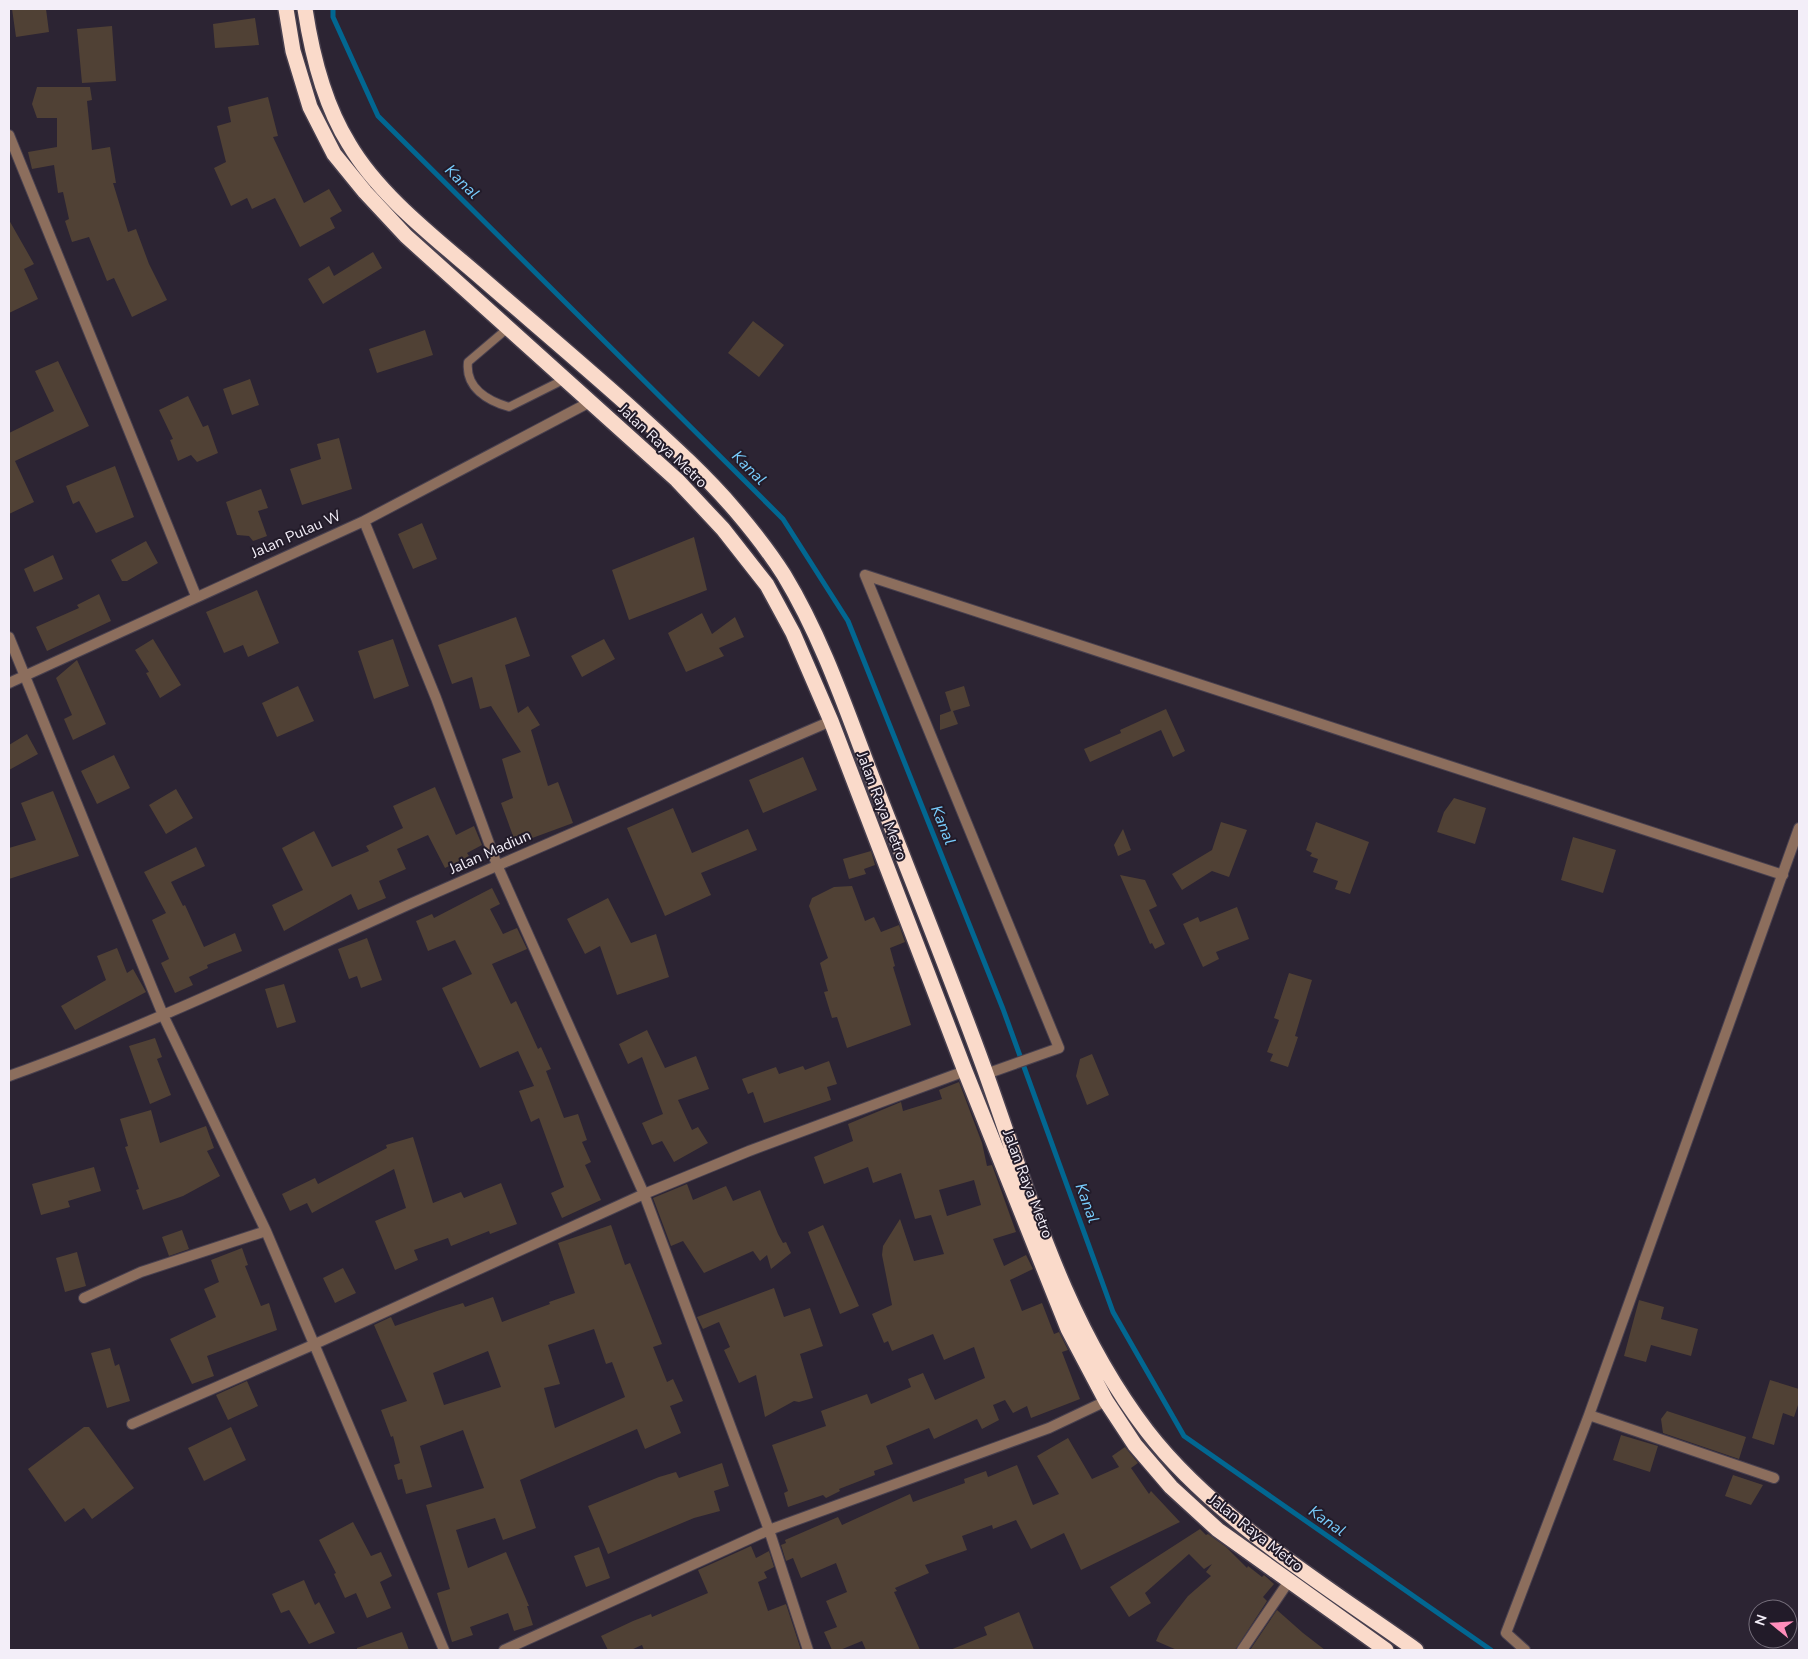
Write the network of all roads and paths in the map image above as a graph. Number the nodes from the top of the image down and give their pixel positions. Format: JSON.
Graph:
{"nodes":[{"id":1,"x":286,"y":9,"type":"edge"},
{"id":2,"x":305,"y":9,"type":"edge"},
{"id":3,"x":9,"y":135,"type":"edge"},
{"id":4,"x":522,"y":314,"type":"junction"},
{"id":5,"x":508,"y":328,"type":"junction"},
{"id":6,"x":582,"y":365,"type":"junction"},
{"id":7,"x":566,"y":379,"type":"junction"},
{"id":8,"x":606,"y":386,"type":"junction"},
{"id":9,"x":590,"y":402,"type":"junction"},
{"id":10,"x":364,"y":521,"type":"junction"},
{"id":11,"x":196,"y":596,"type":"junction"},
{"id":12,"x":9,"y":637,"type":"edge"},
{"id":13,"x":24,"y":676,"type":"junction"},
{"id":14,"x":9,"y":683,"type":"edge"},
{"id":15,"x":831,"y":721,"type":"junction"},
{"id":16,"x":1799,"y":828,"type":"edge"},
{"id":17,"x":497,"y":865,"type":"junction"},
{"id":18,"x":1783,"y":875,"type":"junction"},
{"id":19,"x":163,"y":1015,"type":"junction"},
{"id":20,"x":964,"y":1071,"type":"junction"},
{"id":21,"x":986,"y":1074,"type":"junction"},
{"id":22,"x":9,"y":1076,"type":"edge"},
{"id":23,"x":644,"y":1194,"type":"junction"},
{"id":24,"x":266,"y":1231,"type":"junction"},
{"id":25,"x":84,"y":1298,"type":"dead end"},
{"id":26,"x":315,"y":1344,"type":"junction"},
{"id":27,"x":1106,"y":1401,"type":"junction"},
{"id":28,"x":1589,"y":1415,"type":"junction"},
{"id":29,"x":132,"y":1424,"type":"dead end"},
{"id":30,"x":1774,"y":1478,"type":"dead end"},
{"id":31,"x":769,"y":1530,"type":"junction"},
{"id":32,"x":1289,"y":1582,"type":"junction"},
{"id":33,"x":444,"y":1650,"type":"edge"},
{"id":34,"x":504,"y":1650,"type":"edge"},
{"id":35,"x":808,"y":1650,"type":"edge"},
{"id":36,"x":1242,"y":1650,"type":"edge"},
{"id":37,"x":1386,"y":1650,"type":"edge"},
{"id":38,"x":1416,"y":1650,"type":"edge"},
{"id":39,"x":1525,"y":1650,"type":"edge"}],
"edges":[{"from":1,"to":5,"type":"highway","name":"Jalan Raya Metro"},
{"from":2,"to":4,"type":"highway"},
{"from":3,"to":11,"type":"street"},
{"from":4,"to":5,"type":"highway"},
{"from":4,"to":6,"type":"highway"},
{"from":5,"to":7,"type":"highway","name":"Jalan Raya Metro"},
{"from":5,"to":7,"type":"lane"},
{"from":6,"to":7,"type":"highway"},
{"from":6,"to":8,"type":"highway"},
{"from":7,"to":9,"type":"highway","name":"Jalan Raya Metro"},
{"from":8,"to":9,"type":"highway"},
{"from":8,"to":21,"type":"highway"},
{"from":9,"to":10,"type":"street","name":"Jalan Pulau W"},
{"from":9,"to":15,"type":"highway","name":"Jalan Raya Metro"},
{"from":10,"to":11,"type":"street","name":"Jalan Pulau W"},
{"from":10,"to":17,"type":"street"},
{"from":11,"to":13,"type":"street","name":"Jalan Pulau W"},
{"from":12,"to":13,"type":"street"},
{"from":13,"to":14,"type":"street","name":"Jalan Pulau W"},
{"from":13,"to":19,"type":"street"},
{"from":15,"to":17,"type":"street","name":"Jalan Madiun"},
{"from":15,"to":20,"type":"highway","name":"Jalan Raya Metro"},
{"from":16,"to":18,"type":"street"},
{"from":17,"to":19,"type":"street","name":"Jalan Madiun"},
{"from":17,"to":23,"type":"street"},
{"from":18,"to":21,"type":"street"},
{"from":18,"to":28,"type":"street"},
{"from":19,"to":22,"type":"street","name":"Jalan Madiun"},
{"from":19,"to":24,"type":"street"},
{"from":20,"to":23,"type":"street"},
{"from":20,"to":27,"type":"highway","name":"Jalan Raya Metro"},
{"from":21,"to":38,"type":"highway"},
{"from":23,"to":26,"type":"street"},
{"from":23,"to":31,"type":"street"},
{"from":24,"to":25,"type":"street"},
{"from":24,"to":26,"type":"street"},
{"from":26,"to":29,"type":"street"},
{"from":26,"to":33,"type":"street"},
{"from":27,"to":31,"type":"street"},
{"from":27,"to":32,"type":"highway","name":"Jalan Raya Metro"},
{"from":28,"to":30,"type":"street"},
{"from":28,"to":39,"type":"street"},
{"from":31,"to":34,"type":"street"},
{"from":31,"to":35,"type":"street"},
{"from":32,"to":36,"type":"street"},
{"from":32,"to":37,"type":"highway","name":"Jalan Raya Metro"}]}
